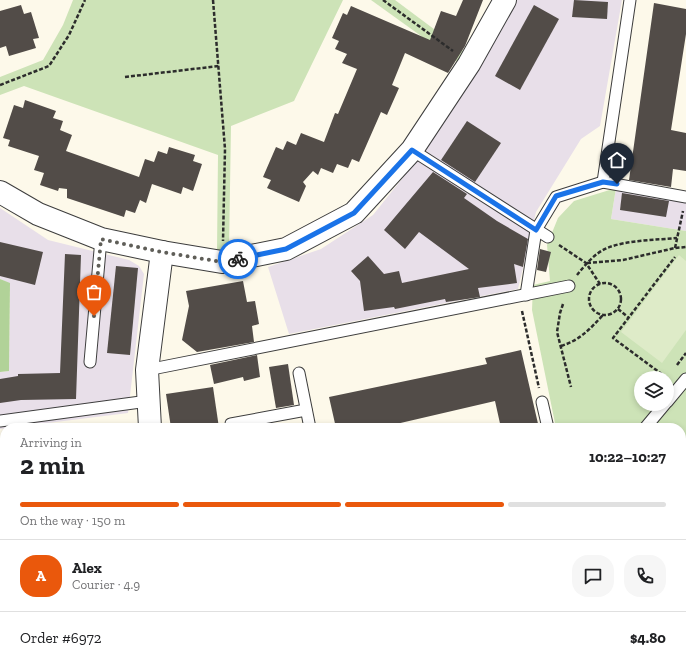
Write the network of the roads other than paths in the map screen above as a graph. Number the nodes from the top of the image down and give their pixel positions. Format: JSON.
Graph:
{"nodes":[{"id":1,"x":505,"y":0,"type":"edge"},
{"id":2,"x":630,"y":0,"type":"edge"},
{"id":3,"x":412,"y":150,"type":"junction"},
{"id":4,"x":603,"y":182,"type":"junction"},
{"id":5,"x":0,"y":192,"type":"edge"},
{"id":6,"x":685,"y":202,"type":"edge"},
{"id":7,"x":536,"y":230,"type":"junction"},
{"id":8,"x":548,"y":237,"type":"road end"},
{"id":9,"x":101,"y":239,"type":"junction"},
{"id":10,"x":162,"y":252,"type":"junction"},
{"id":11,"x":569,"y":286,"type":"road end"},
{"id":12,"x":522,"y":295,"type":"junction"},
{"id":13,"x":90,"y":362,"type":"dead end"},
{"id":14,"x":147,"y":370,"type":"junction"},
{"id":15,"x":299,"y":373,"type":"dead end"},
{"id":16,"x":684,"y":387,"type":"edge"},
{"id":17,"x":674,"y":396,"type":"edge"},
{"id":18,"x":148,"y":401,"type":"junction"},
{"id":19,"x":542,"y":402,"type":"road end"},
{"id":20,"x":306,"y":410,"type":"junction"},
{"id":21,"x":660,"y":411,"type":"edge"},
{"id":22,"x":0,"y":421,"type":"edge"},
{"id":23,"x":150,"y":423,"type":"edge"},
{"id":24,"x":236,"y":423,"type":"edge"},
{"id":25,"x":309,"y":423,"type":"edge"},
{"id":26,"x":547,"y":423,"type":"edge"},
{"id":27,"x":650,"y":423,"type":"edge"}],
"edges":[{"from":1,"to":3,"type":"street"},
{"from":2,"to":4,"type":"lane"},
{"from":3,"to":7,"type":"lane"},
{"from":3,"to":10,"type":"street"},
{"from":4,"to":6,"type":"lane"},
{"from":4,"to":7,"type":"lane"},
{"from":5,"to":9,"type":"street"},
{"from":7,"to":8,"type":"lane"},
{"from":7,"to":12,"type":"lane"},
{"from":9,"to":10,"type":"street"},
{"from":9,"to":13,"type":"lane"},
{"from":10,"to":14,"type":"street"},
{"from":11,"to":12,"type":"lane"},
{"from":12,"to":14,"type":"lane"},
{"from":14,"to":18,"type":"street"},
{"from":15,"to":20,"type":"lane"},
{"from":16,"to":17,"type":"lane"},
{"from":18,"to":22,"type":"lane"},
{"from":18,"to":23,"type":"street"},
{"from":19,"to":26,"type":"lane"},
{"from":20,"to":24,"type":"lane"},
{"from":20,"to":25,"type":"lane"},
{"from":21,"to":27,"type":"lane"}]}
